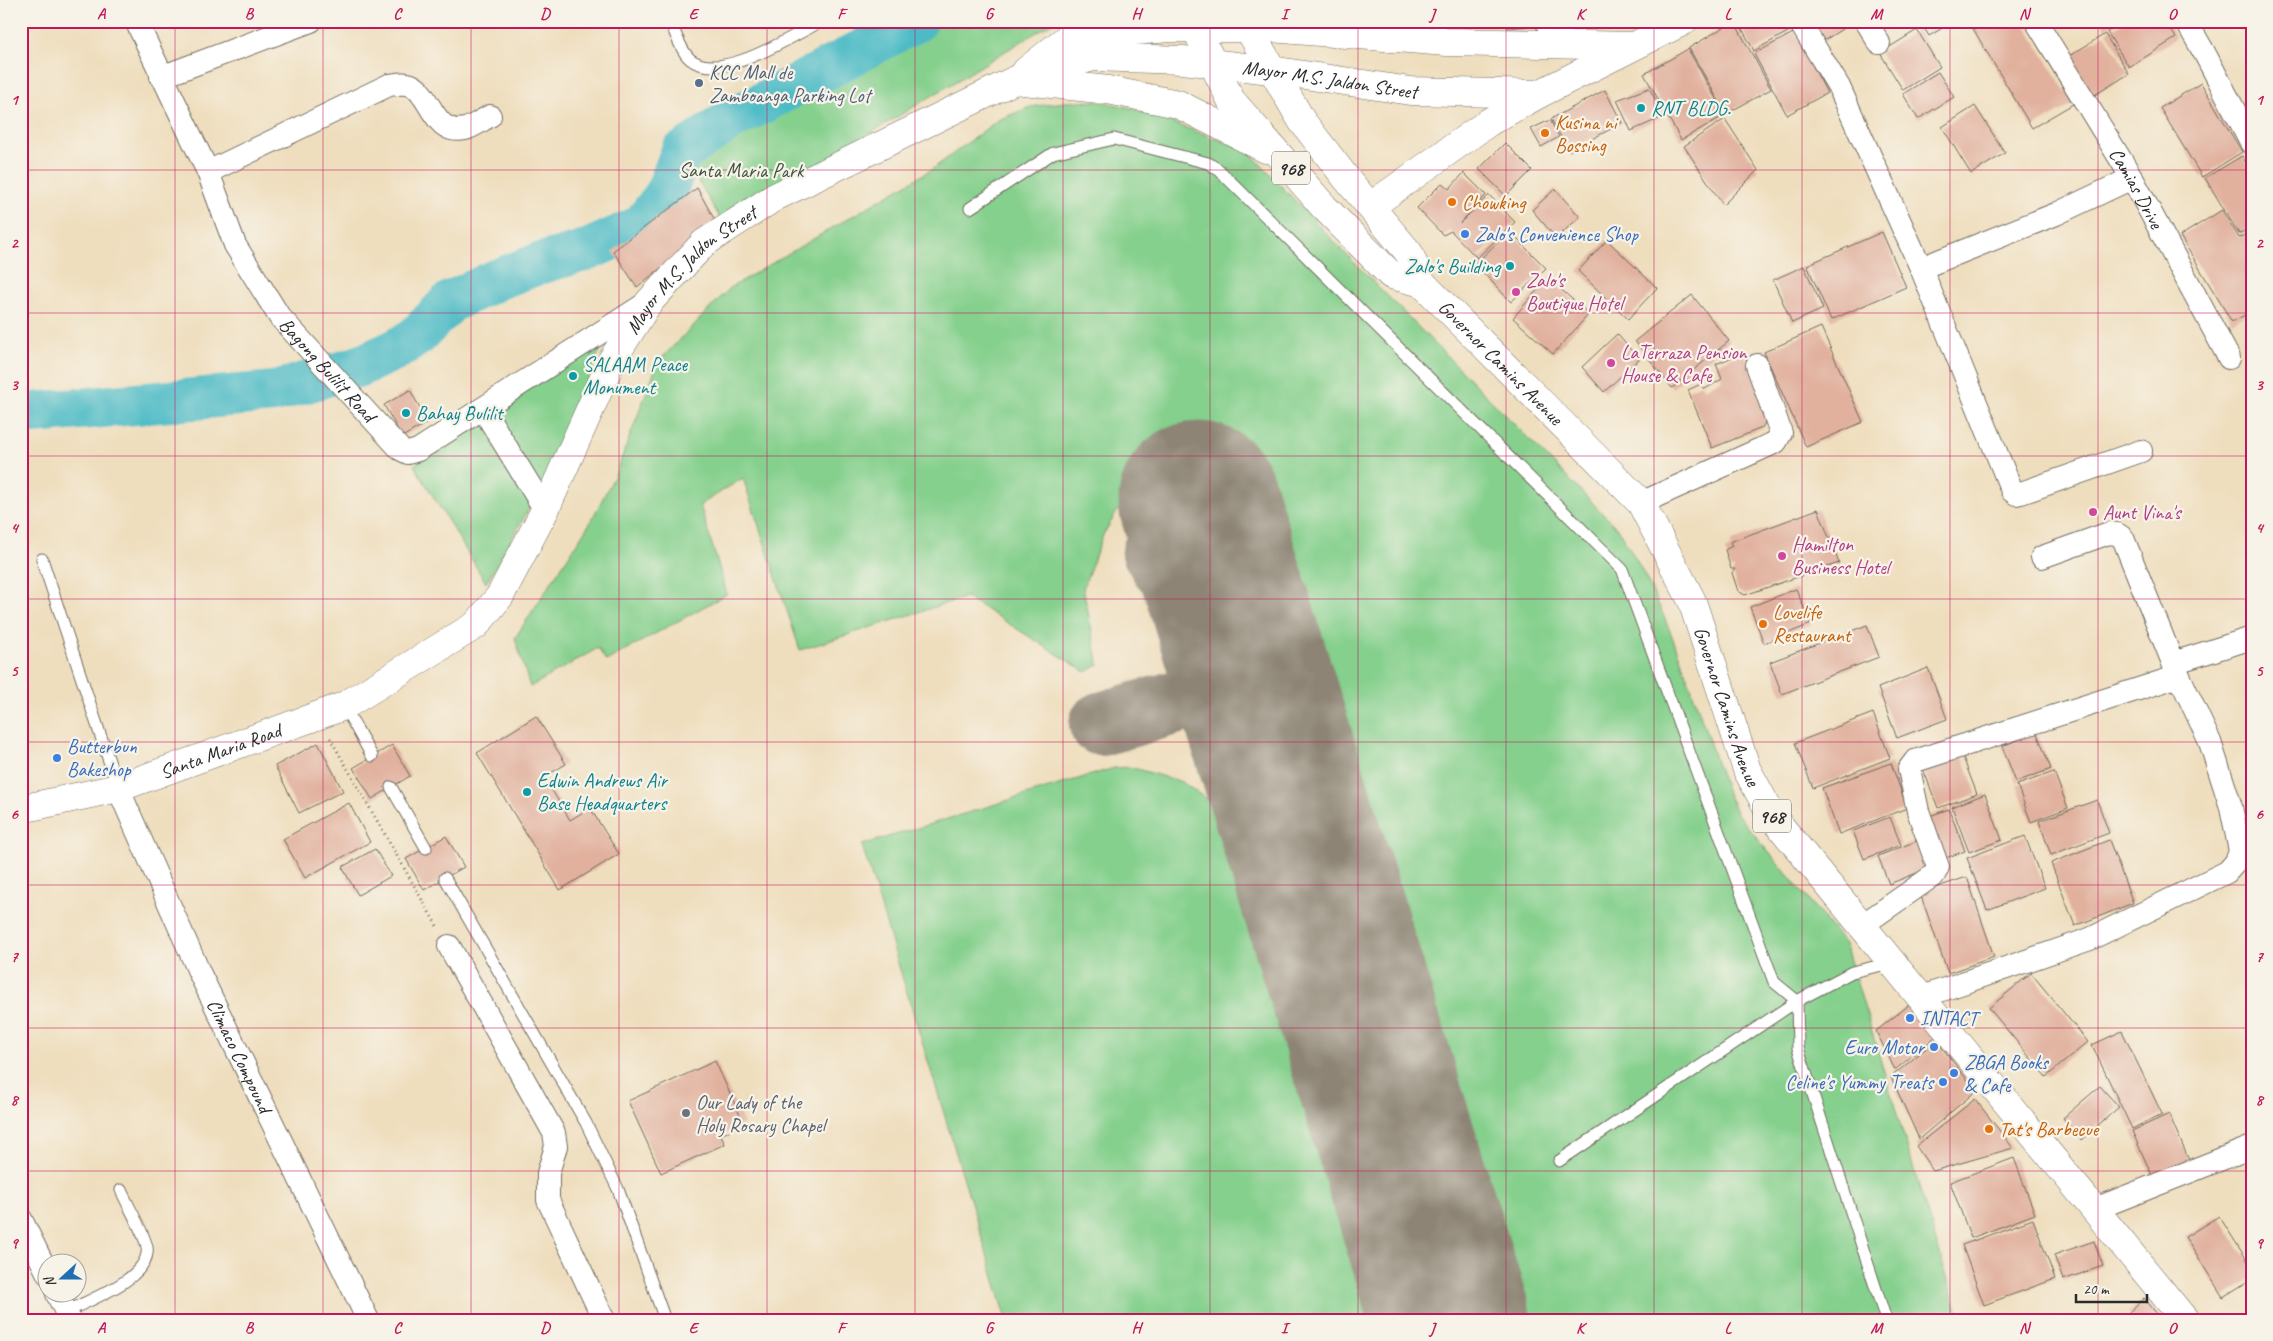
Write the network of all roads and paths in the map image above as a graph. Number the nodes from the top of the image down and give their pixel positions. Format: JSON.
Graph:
{"nodes":[{"id":1,"x":136,"y":21,"type":"edge"},
{"id":2,"x":311,"y":21,"type":"edge"},
{"id":3,"x":670,"y":21,"type":"edge"},
{"id":4,"x":1344,"y":21,"type":"edge"},
{"id":5,"x":1684,"y":21,"type":"edge"},
{"id":6,"x":1799,"y":21,"type":"edge"},
{"id":7,"x":1866,"y":21,"type":"edge"},
{"id":8,"x":2036,"y":21,"type":"edge"},
{"id":9,"x":2186,"y":21,"type":"edge"},
{"id":10,"x":819,"y":22,"type":"edge"},
{"id":11,"x":1194,"y":25,"type":"edge"},
{"id":12,"x":1246,"y":25,"type":"edge"},
{"id":13,"x":1080,"y":29,"type":"edge"},
{"id":14,"x":1442,"y":31,"type":"edge"},
{"id":15,"x":1545,"y":33,"type":"edge"},
{"id":16,"x":1390,"y":38,"type":"junction"},
{"id":17,"x":1879,"y":43,"type":"dead end"},
{"id":18,"x":1636,"y":46,"type":"junction"},
{"id":19,"x":1212,"y":63,"type":"junction"},
{"id":20,"x":1271,"y":70,"type":"junction"},
{"id":21,"x":161,"y":77,"type":"junction"},
{"id":22,"x":1016,"y":80,"type":"junction"},
{"id":23,"x":1539,"y":94,"type":"junction"},
{"id":24,"x":490,"y":116,"type":"dead end"},
{"id":25,"x":2252,"y":144,"type":"edge"},
{"id":26,"x":1279,"y":156,"type":"junction"},
{"id":27,"x":208,"y":172,"type":"junction"},
{"id":28,"x":2132,"y":178,"type":"junction"},
{"id":29,"x":1371,"y":206,"type":"junction"},
{"id":30,"x":970,"y":208,"type":"dead end"},
{"id":31,"x":1921,"y":268,"type":"junction"},
{"id":32,"x":1422,"y":283,"type":"junction"},
{"id":33,"x":649,"y":302,"type":"junction"},
{"id":34,"x":2229,"y":358,"type":"dead end"},
{"id":35,"x":1757,"y":365,"type":"dead end"},
{"id":36,"x":483,"y":409,"type":"junction"},
{"id":37,"x":2141,"y":451,"type":"dead end"},
{"id":38,"x":1641,"y":503,"type":"junction"},
{"id":39,"x":545,"y":510,"type":"junction"},
{"id":40,"x":2042,"y":557,"type":"dead end"},
{"id":41,"x":42,"y":559,"type":"dead end"},
{"id":42,"x":2252,"y":638,"type":"edge"},
{"id":43,"x":408,"y":666,"type":"joint"},
{"id":44,"x":2176,"y":670,"type":"junction"},
{"id":45,"x":344,"y":706,"type":"junction"},
{"id":46,"x":317,"y":716,"type":"junction"},
{"id":47,"x":372,"y":756,"type":"dead end"},
{"id":48,"x":391,"y":787,"type":"dead end"},
{"id":49,"x":118,"y":788,"type":"junction"},
{"id":50,"x":21,"y":809,"type":"edge"},
{"id":51,"x":426,"y":848,"type":"dead end"},
{"id":52,"x":445,"y":878,"type":"dead end"},
{"id":53,"x":1861,"y":926,"type":"junction"},
{"id":54,"x":449,"y":946,"type":"joint"},
{"id":55,"x":1891,"y":963,"type":"junction"},
{"id":56,"x":1922,"y":997,"type":"junction"},
{"id":57,"x":1797,"y":1001,"type":"junction"},
{"id":58,"x":2252,"y":1147,"type":"edge"},
{"id":59,"x":1559,"y":1162,"type":"dead end"},
{"id":60,"x":121,"y":1190,"type":"dead end"},
{"id":61,"x":2095,"y":1209,"type":"junction"},
{"id":62,"x":21,"y":1219,"type":"edge"},
{"id":63,"x":38,"y":1254,"type":"edge"},
{"id":64,"x":64,"y":1308,"type":"edge"},
{"id":65,"x":368,"y":1320,"type":"edge"},
{"id":66,"x":604,"y":1320,"type":"edge"},
{"id":67,"x":665,"y":1320,"type":"edge"},
{"id":68,"x":1886,"y":1320,"type":"edge"},
{"id":69,"x":2185,"y":1320,"type":"edge"}],
"edges":[{"from":1,"to":21,"type":"street","name":"Bagong Bulilit Road"},
{"from":2,"to":21,"type":"street"},
{"from":3,"to":10,"type":"lane"},
{"from":4,"to":16,"type":"main road"},
{"from":5,"to":18,"type":"main road","name":"Mayor M.S. Jaldon Street"},
{"from":6,"to":31,"type":"street"},
{"from":7,"to":17,"type":"street"},
{"from":8,"to":28,"type":"street","name":"Camias Drive"},
{"from":9,"to":25,"type":"street"},
{"from":11,"to":12,"type":"main road","name":"Mayor M.S. Jaldon Street"},
{"from":11,"to":13,"type":"main road","name":"Mayor M.S. Jaldon Street"},
{"from":11,"to":19,"type":"main road","name":"Governor Camins Avenue","number":"968"},
{"from":12,"to":16,"type":"main road","name":"Mayor M.S. Jaldon Street"},
{"from":12,"to":20,"type":"main road","name":"Governor Camins Avenue","number":"968"},
{"from":13,"to":22,"type":"main road","name":"Mayor M.S. Jaldon Street"},
{"from":14,"to":15,"type":"main road","name":"Mayor M.S. Jaldon Street"},
{"from":14,"to":16,"type":"main road","name":"Mayor M.S. Jaldon Street"},
{"from":15,"to":18,"type":"main road","name":"Mayor M.S. Jaldon Street"},
{"from":18,"to":23,"type":"main road","name":"Mayor M.S. Jaldon Street"},
{"from":19,"to":20,"type":"main road","name":"Mayor M.S. Jaldon Street"},
{"from":19,"to":22,"type":"main road","name":"Mayor M.S. Jaldon Street"},
{"from":19,"to":26,"type":"main road","name":"Governor Camins Avenue","number":"968"},
{"from":20,"to":23,"type":"main road","name":"Mayor M.S. Jaldon Street"},
{"from":20,"to":29,"type":"main road","name":"Governor Camins Avenue","number":"968"},
{"from":21,"to":27,"type":"street","name":"Bagong Bulilit Road"},
{"from":22,"to":26,"type":"main road"},
{"from":22,"to":33,"type":"main road","name":"Mayor M.S. Jaldon Street"},
{"from":23,"to":29,"type":"main road"},
{"from":24,"to":27,"type":"street"},
{"from":26,"to":32,"type":"main road","name":"Governor Camins Avenue","number":"968"},
{"from":27,"to":36,"type":"street","name":"Bagong Bulilit Road"},
{"from":28,"to":31,"type":"street"},
{"from":28,"to":34,"type":"street","name":"Camias Drive"},
{"from":29,"to":32,"type":"main road","name":"Governor Camins Avenue","number":"968"},
{"from":30,"to":57,"type":"lane"},
{"from":31,"to":37,"type":"street"},
{"from":32,"to":38,"type":"main road","name":"Governor Camins Avenue","number":"968"},
{"from":33,"to":36,"type":"street","name":"Bagong Bulilit Road"},
{"from":33,"to":39,"type":"main road","name":"Mayor M.S. Jaldon Street"},
{"from":35,"to":38,"type":"street"},
{"from":36,"to":39,"type":"street"},
{"from":38,"to":53,"type":"main road","name":"Governor Camins Avenue","number":"968"},
{"from":39,"to":43,"type":"main road","name":"Mayor M.S. Jaldon Street"},
{"from":40,"to":44,"type":"street"},
{"from":41,"to":49,"type":"lane"},
{"from":42,"to":44,"type":"street"},
{"from":43,"to":45,"type":"main road","name":"Santa Maria Road"},
{"from":44,"to":53,"type":"street"},
{"from":44,"to":56,"type":"street"},
{"from":45,"to":46,"type":"main road","name":"Santa Maria Road"},
{"from":45,"to":47,"type":"lane"},
{"from":46,"to":49,"type":"main road","name":"Santa Maria Road"},
{"from":46,"to":54,"type":"path"},
{"from":48,"to":51,"type":"lane"},
{"from":49,"to":50,"type":"main road","name":"Santa Maria Road"},
{"from":49,"to":65,"type":"street","name":"Climaco Compound"},
{"from":52,"to":67,"type":"lane"},
{"from":53,"to":55,"type":"main road","name":"Governor Camins Avenue","number":"968"},
{"from":54,"to":66,"type":"street"},
{"from":55,"to":56,"type":"main road","name":"Governor Camins Avenue","number":"968"},
{"from":55,"to":57,"type":"lane"},
{"from":56,"to":61,"type":"main road","name":"Governor Camins Avenue","number":"968"},
{"from":57,"to":59,"type":"lane"},
{"from":57,"to":68,"type":"lane"},
{"from":58,"to":61,"type":"street"},
{"from":60,"to":64,"type":"lane"},
{"from":61,"to":69,"type":"main road","name":"Governor Camins Avenue","number":"968"},
{"from":62,"to":63,"type":"street"}]}
